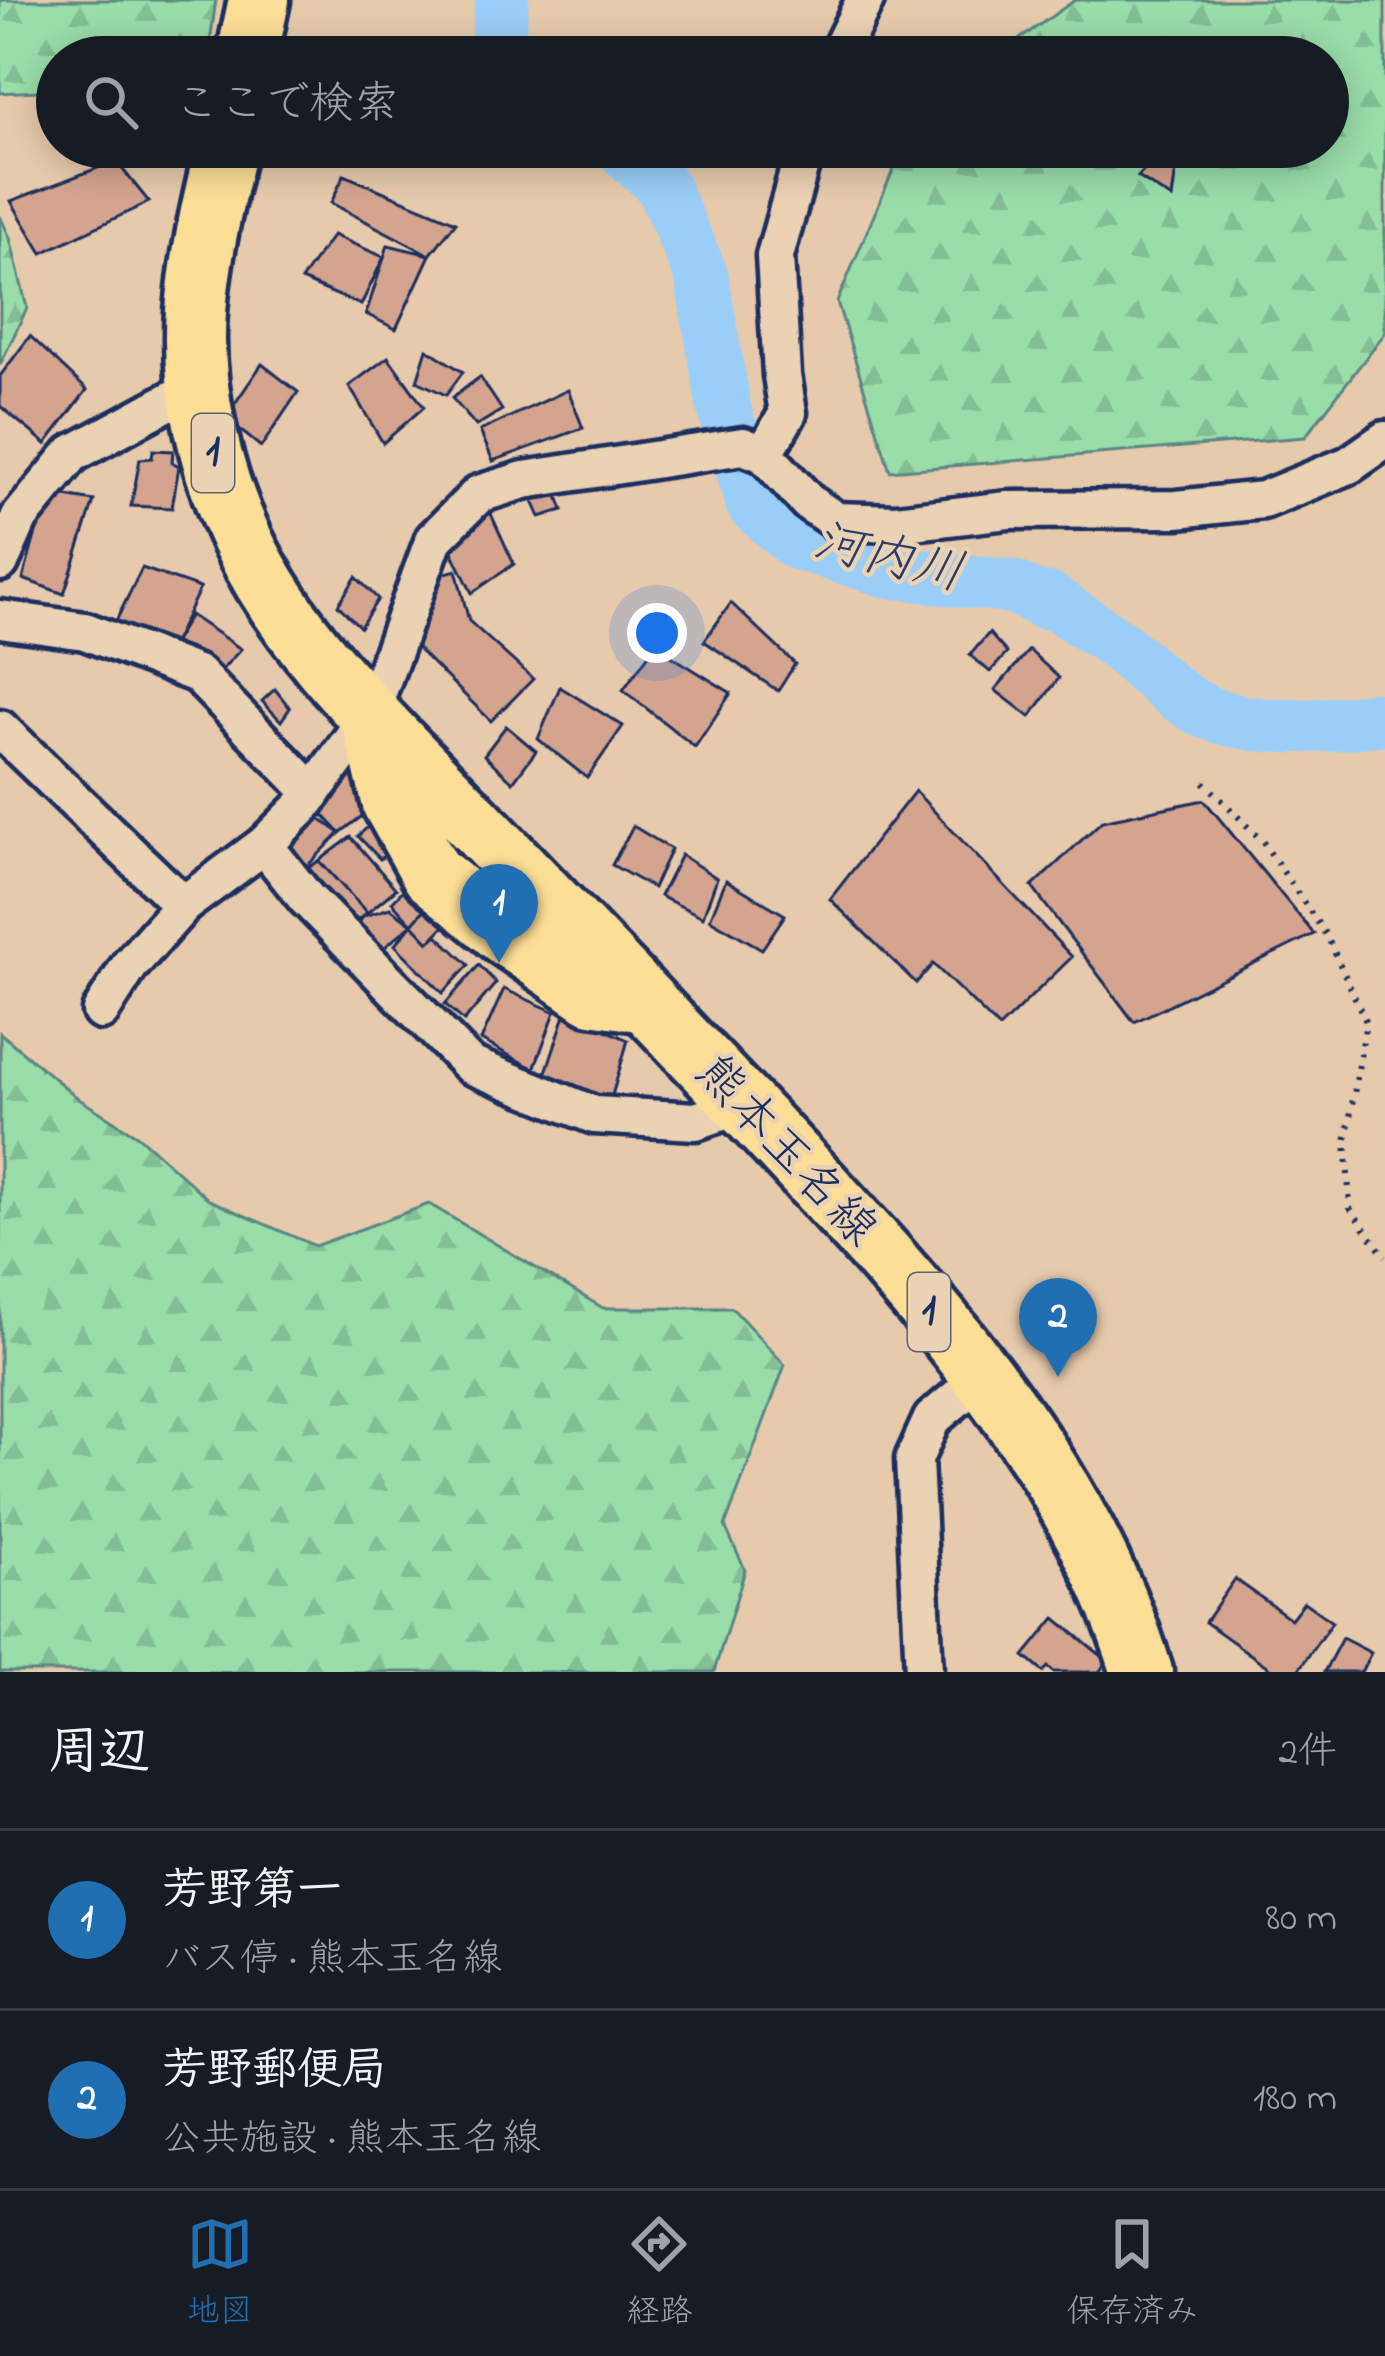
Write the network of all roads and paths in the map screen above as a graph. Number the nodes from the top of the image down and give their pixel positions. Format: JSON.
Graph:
{"nodes":[{"id":1,"x":259,"y":0,"type":"edge"},
{"id":2,"x":865,"y":0,"type":"edge"},
{"id":3,"x":251,"y":36,"type":"edge"},
{"id":4,"x":847,"y":36,"type":"edge"},
{"id":5,"x":221,"y":168,"type":"edge"},
{"id":6,"x":799,"y":168,"type":"edge"},
{"id":7,"x":199,"y":385,"type":"junction"},
{"id":8,"x":1385,"y":440,"type":"edge"},
{"id":9,"x":764,"y":454,"type":"junction"},
{"id":10,"x":0,"y":562,"type":"edge"},
{"id":11,"x":0,"y":619,"type":"edge"},
{"id":12,"x":370,"y":714,"type":"junction"},
{"id":13,"x":0,"y":729,"type":"edge"},
{"id":14,"x":1204,"y":782,"type":"dead end"},
{"id":15,"x":313,"y":794,"type":"junction"},
{"id":16,"x":264,"y":845,"type":"junction"},
{"id":17,"x":183,"y":905,"type":"junction"},
{"id":18,"x":101,"y":1012,"type":"dead end"},
{"id":19,"x":743,"y":1105,"type":"junction"},
{"id":20,"x":1385,"y":1257,"type":"edge"},
{"id":21,"x":982,"y":1377,"type":"junction"},
{"id":22,"x":924,"y":1672,"type":"edge"},
{"id":23,"x":1142,"y":1672,"type":"edge"}],
"edges":[{"from":1,"to":3,"type":"main road"},
{"from":2,"to":4,"type":"street"},
{"from":5,"to":7,"type":"main road","name":"熊本玉名線","number":"1"},
{"from":6,"to":9,"type":"street"},
{"from":7,"to":10,"type":"street"},
{"from":7,"to":12,"type":"main road","name":"熊本玉名線","number":"1"},
{"from":8,"to":9,"type":"street"},
{"from":9,"to":12,"type":"street"},
{"from":11,"to":15,"type":"street"},
{"from":12,"to":15,"type":"street"},
{"from":12,"to":19,"type":"main road","name":"熊本玉名線","number":"1"},
{"from":13,"to":17,"type":"street"},
{"from":14,"to":20,"type":"path"},
{"from":15,"to":16,"type":"street"},
{"from":16,"to":17,"type":"street"},
{"from":16,"to":19,"type":"street"},
{"from":17,"to":18,"type":"street"},
{"from":19,"to":21,"type":"main road","name":"熊本玉名線","number":"1"},
{"from":21,"to":22,"type":"street"},
{"from":21,"to":23,"type":"main road","name":"熊本玉名線","number":"1"}]}
